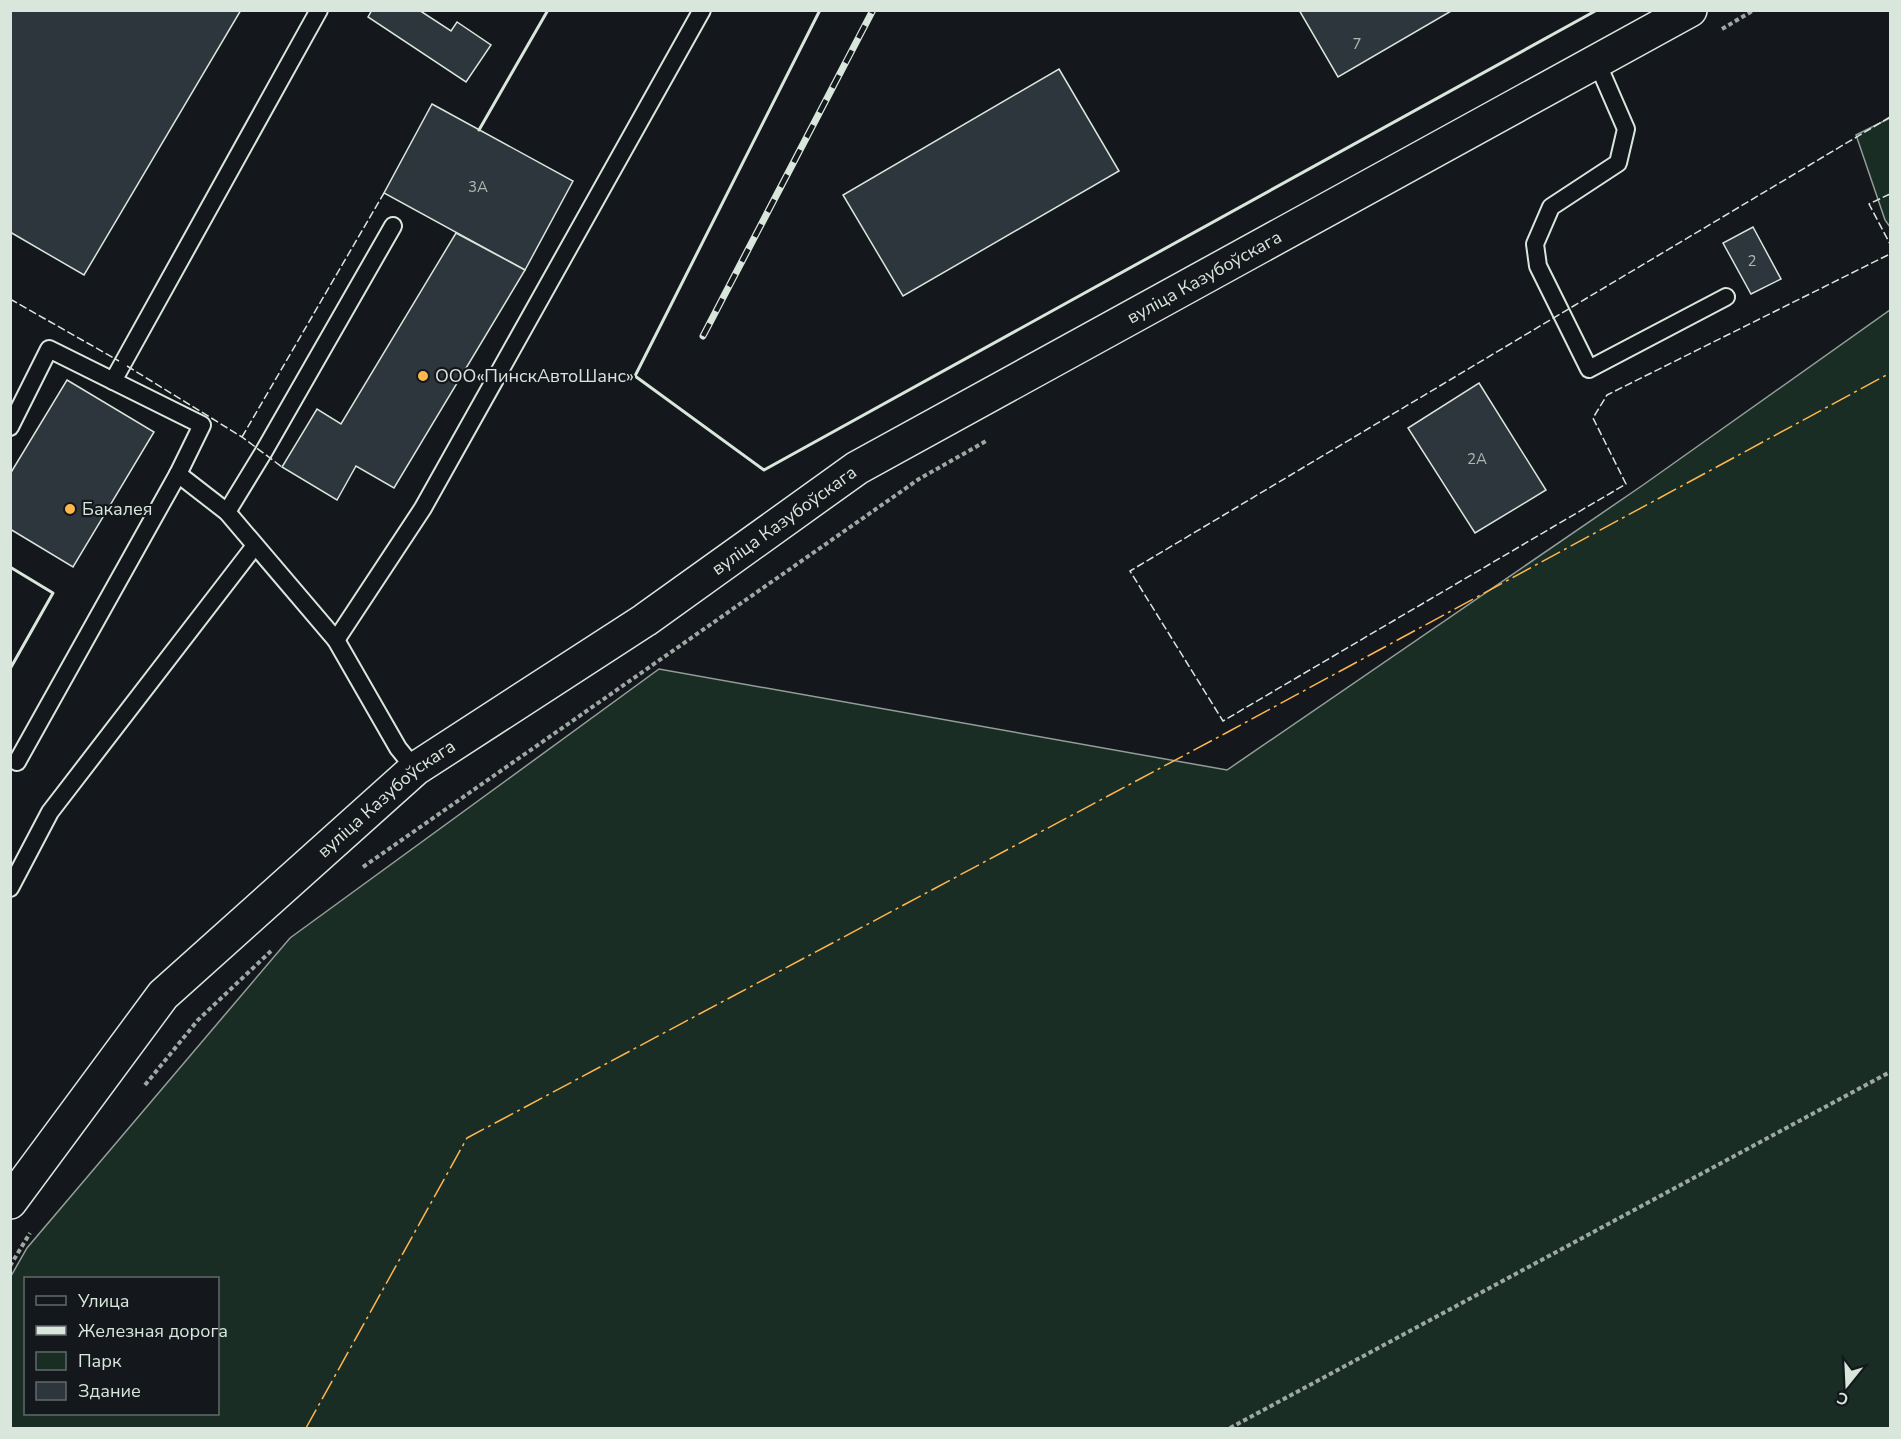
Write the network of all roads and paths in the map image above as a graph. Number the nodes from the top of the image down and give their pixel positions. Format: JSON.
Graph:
{"nodes":[{"id":1,"x":319,"y":10,"type":"edge"},
{"id":2,"x":702,"y":10,"type":"edge"},
{"id":3,"x":1690,"y":10,"type":"edge"},
{"id":4,"x":1754,"y":10,"type":"edge"},
{"id":5,"x":1713,"y":34,"type":"dead end"},
{"id":6,"x":1596,"y":60,"type":"junction"},
{"id":7,"x":393,"y":226,"type":"dead end"},
{"id":8,"x":1726,"y":297,"type":"dead end"},
{"id":9,"x":113,"y":381,"type":"junction"},
{"id":10,"x":10,"y":427,"type":"edge"},
{"id":11,"x":992,"y":439,"type":"dead end"},
{"id":12,"x":178,"y":474,"type":"junction"},
{"id":13,"x":226,"y":512,"type":"junction"},
{"id":14,"x":254,"y":547,"type":"junction"},
{"id":15,"x":336,"y":640,"type":"junction"},
{"id":16,"x":17,"y":762,"type":"dead end"},
{"id":17,"x":414,"y":769,"type":"junction"},
{"id":18,"x":354,"y":874,"type":"dead end"},
{"id":19,"x":10,"y":888,"type":"edge"},
{"id":20,"x":275,"y":946,"type":"dead end"},
{"id":21,"x":1890,"y":1072,"type":"edge"},
{"id":22,"x":139,"y":1092,"type":"dead end"},
{"id":23,"x":10,"y":1202,"type":"edge"},
{"id":24,"x":33,"y":1228,"type":"dead end"},
{"id":25,"x":10,"y":1266,"type":"edge"},
{"id":26,"x":1230,"y":1428,"type":"edge"}],
"edges":[{"from":1,"to":9,"type":"lane"},
{"from":2,"to":15,"type":"lane"},
{"from":3,"to":6,"type":"street","name":"вуліца Казубоўскага"},
{"from":4,"to":5,"type":"path"},
{"from":6,"to":8,"type":"lane"},
{"from":6,"to":17,"type":"street","name":"вуліца Казубоўскага"},
{"from":7,"to":13,"type":"lane"},
{"from":9,"to":10,"type":"lane"},
{"from":9,"to":12,"type":"lane"},
{"from":11,"to":18,"type":"path"},
{"from":12,"to":13,"type":"lane"},
{"from":12,"to":16,"type":"lane"},
{"from":13,"to":14,"type":"lane"},
{"from":14,"to":15,"type":"lane"},
{"from":14,"to":19,"type":"lane"},
{"from":15,"to":17,"type":"lane"},
{"from":17,"to":23,"type":"street","name":"вуліца Казубоўскага"},
{"from":20,"to":22,"type":"path"},
{"from":21,"to":26,"type":"path"},
{"from":24,"to":25,"type":"path"}]}
